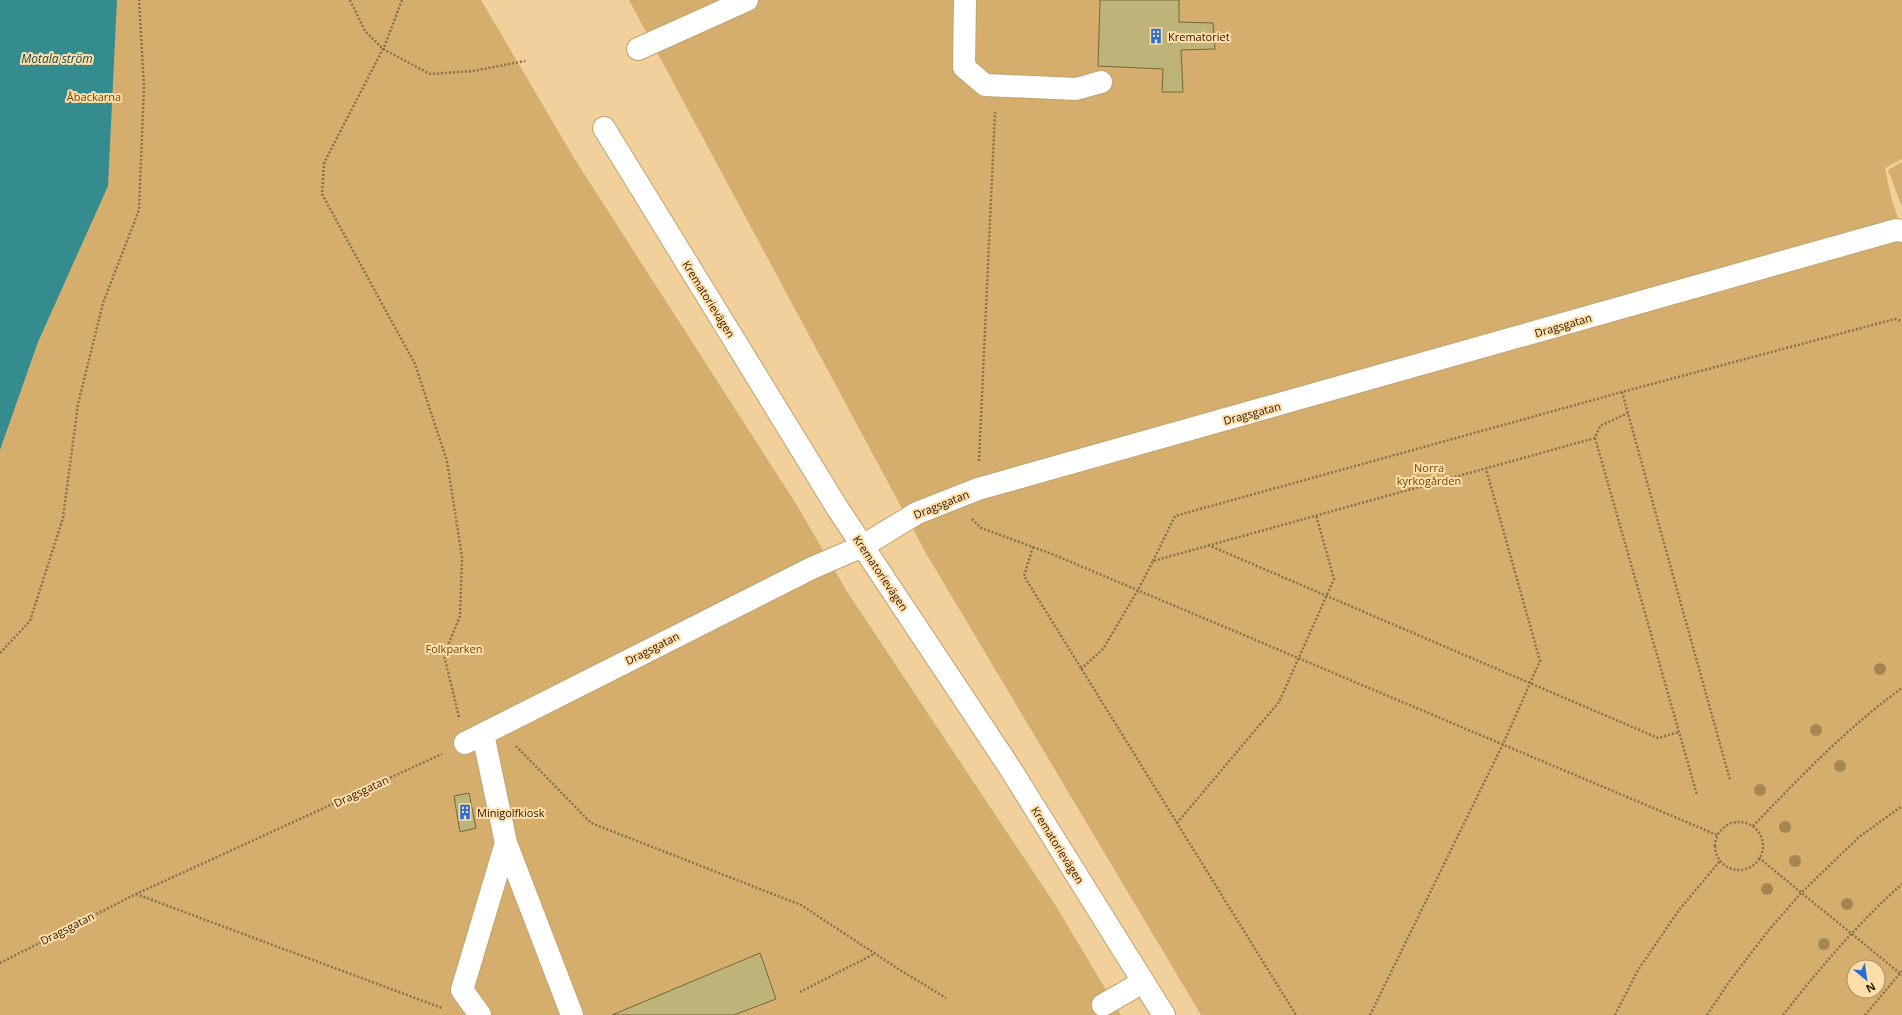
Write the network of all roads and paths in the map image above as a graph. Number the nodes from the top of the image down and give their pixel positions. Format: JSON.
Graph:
{"nodes":[{"id":1,"x":139,"y":0,"type":"edge"},
{"id":2,"x":350,"y":0,"type":"edge"},
{"id":3,"x":402,"y":0,"type":"edge"},
{"id":4,"x":747,"y":0,"type":"edge"},
{"id":5,"x":965,"y":0,"type":"edge"},
{"id":6,"x":383,"y":49,"type":"junction"},
{"id":7,"x":638,"y":49,"type":"dead end"},
{"id":8,"x":525,"y":61,"type":"dead end"},
{"id":9,"x":1101,"y":82,"type":"dead end"},
{"id":10,"x":996,"y":86,"type":"junction"},
{"id":11,"x":604,"y":128,"type":"dead end"},
{"id":12,"x":1902,"y":231,"type":"edge"},
{"id":13,"x":1902,"y":321,"type":"edge"},
{"id":14,"x":1622,"y":392,"type":"junction"},
{"id":15,"x":1628,"y":413,"type":"junction"},
{"id":16,"x":1595,"y":438,"type":"junction"},
{"id":17,"x":1486,"y":469,"type":"junction"},
{"id":18,"x":978,"y":489,"type":"junction"},
{"id":19,"x":951,"y":499,"type":"junction"},
{"id":20,"x":1316,"y":515,"type":"junction"},
{"id":21,"x":1208,"y":545,"type":"junction"},
{"id":22,"x":863,"y":546,"type":"junction"},
{"id":23,"x":1033,"y":547,"type":"junction"},
{"id":24,"x":1153,"y":561,"type":"junction"},
{"id":25,"x":1138,"y":590,"type":"junction"},
{"id":26,"x":1326,"y":596,"type":"junction"},
{"id":27,"x":0,"y":653,"type":"edge"},
{"id":28,"x":1299,"y":658,"type":"junction"},
{"id":29,"x":1081,"y":669,"type":"junction"},
{"id":30,"x":1530,"y":683,"type":"junction"},
{"id":31,"x":1902,"y":688,"type":"edge"},
{"id":32,"x":1679,"y":732,"type":"junction"},
{"id":33,"x":482,"y":735,"type":"junction"},
{"id":34,"x":1504,"y":744,"type":"junction"},
{"id":35,"x":1730,"y":780,"type":"dead end"},
{"id":36,"x":1697,"y":795,"type":"dead end"},
{"id":37,"x":1902,"y":806,"type":"edge"},
{"id":38,"x":1177,"y":823,"type":"junction"},
{"id":39,"x":1753,"y":826,"type":"junction"},
{"id":40,"x":1717,"y":835,"type":"junction"},
{"id":41,"x":506,"y":843,"type":"junction"},
{"id":42,"x":1759,"y":858,"type":"junction"},
{"id":43,"x":1720,"y":861,"type":"junction"},
{"id":44,"x":1902,"y":884,"type":"edge"},
{"id":45,"x":1801,"y":893,"type":"junction"},
{"id":46,"x":136,"y":894,"type":"junction"},
{"id":47,"x":1852,"y":934,"type":"junction"},
{"id":48,"x":875,"y":954,"type":"junction"},
{"id":49,"x":0,"y":963,"type":"edge"},
{"id":50,"x":1901,"y":973,"type":"edge"},
{"id":51,"x":1143,"y":982,"type":"junction"},
{"id":52,"x":800,"y":992,"type":"dead end"},
{"id":53,"x":946,"y":998,"type":"dead end"},
{"id":54,"x":1103,"y":1005,"type":"dead end"},
{"id":55,"x":444,"y":1009,"type":"dead end"},
{"id":56,"x":480,"y":1015,"type":"edge"},
{"id":57,"x":572,"y":1015,"type":"edge"},
{"id":58,"x":1164,"y":1015,"type":"edge"},
{"id":59,"x":1296,"y":1015,"type":"edge"},
{"id":60,"x":1370,"y":1015,"type":"edge"},
{"id":61,"x":1615,"y":1015,"type":"edge"},
{"id":62,"x":1707,"y":1015,"type":"edge"},
{"id":63,"x":1783,"y":1015,"type":"edge"},
{"id":64,"x":1865,"y":1015,"type":"edge"}],
"edges":[{"from":1,"to":27,"type":"path"},
{"from":2,"to":6,"type":"path"},
{"from":3,"to":6,"type":"path"},
{"from":4,"to":7,"type":"street"},
{"from":5,"to":10,"type":"street"},
{"from":6,"to":8,"type":"path"},
{"from":6,"to":33,"type":"path"},
{"from":9,"to":10,"type":"street"},
{"from":10,"to":18,"type":"path"},
{"from":11,"to":22,"type":"street","name":"Krematorievägen"},
{"from":12,"to":18,"type":"street","name":"Dragsgatan"},
{"from":13,"to":14,"type":"path"},
{"from":14,"to":15,"type":"path"},
{"from":14,"to":24,"type":"path"},
{"from":15,"to":16,"type":"path"},
{"from":15,"to":35,"type":"path"},
{"from":16,"to":17,"type":"path"},
{"from":16,"to":32,"type":"path"},
{"from":17,"to":20,"type":"path"},
{"from":17,"to":30,"type":"path"},
{"from":18,"to":19,"type":"street","name":"Dragsgatan"},
{"from":19,"to":22,"type":"street","name":"Dragsgatan"},
{"from":19,"to":23,"type":"path"},
{"from":20,"to":21,"type":"path"},
{"from":20,"to":26,"type":"path"},
{"from":21,"to":24,"type":"path"},
{"from":21,"to":26,"type":"path"},
{"from":22,"to":33,"type":"street","name":"Dragsgatan"},
{"from":22,"to":51,"type":"street","name":"Krematorievägen"},
{"from":23,"to":25,"type":"path"},
{"from":23,"to":29,"type":"path"},
{"from":24,"to":25,"type":"path"},
{"from":25,"to":28,"type":"path"},
{"from":25,"to":29,"type":"path"},
{"from":26,"to":28,"type":"path"},
{"from":26,"to":30,"type":"path"},
{"from":28,"to":34,"type":"path"},
{"from":28,"to":38,"type":"path"},
{"from":29,"to":38,"type":"path"},
{"from":30,"to":32,"type":"path"},
{"from":30,"to":34,"type":"path"},
{"from":31,"to":39,"type":"path"},
{"from":32,"to":36,"type":"path"},
{"from":33,"to":41,"type":"street"},
{"from":33,"to":46,"type":"path","name":"Dragsgatan"},
{"from":33,"to":48,"type":"path"},
{"from":34,"to":40,"type":"path"},
{"from":34,"to":60,"type":"path"},
{"from":37,"to":45,"type":"path"},
{"from":38,"to":59,"type":"path"},
{"from":39,"to":40,"type":"path"},
{"from":39,"to":42,"type":"path"},
{"from":40,"to":43,"type":"path"},
{"from":41,"to":56,"type":"street"},
{"from":41,"to":57,"type":"street"},
{"from":42,"to":43,"type":"path"},
{"from":42,"to":45,"type":"path"},
{"from":43,"to":61,"type":"path"},
{"from":44,"to":47,"type":"path"},
{"from":45,"to":47,"type":"path"},
{"from":45,"to":62,"type":"path"},
{"from":46,"to":49,"type":"path","name":"Dragsgatan"},
{"from":46,"to":55,"type":"path"},
{"from":47,"to":50,"type":"path"},
{"from":47,"to":63,"type":"path"},
{"from":48,"to":52,"type":"path"},
{"from":48,"to":53,"type":"path"},
{"from":50,"to":64,"type":"path"},
{"from":51,"to":54,"type":"street"},
{"from":51,"to":58,"type":"street","name":"Krematorievägen"}]}
